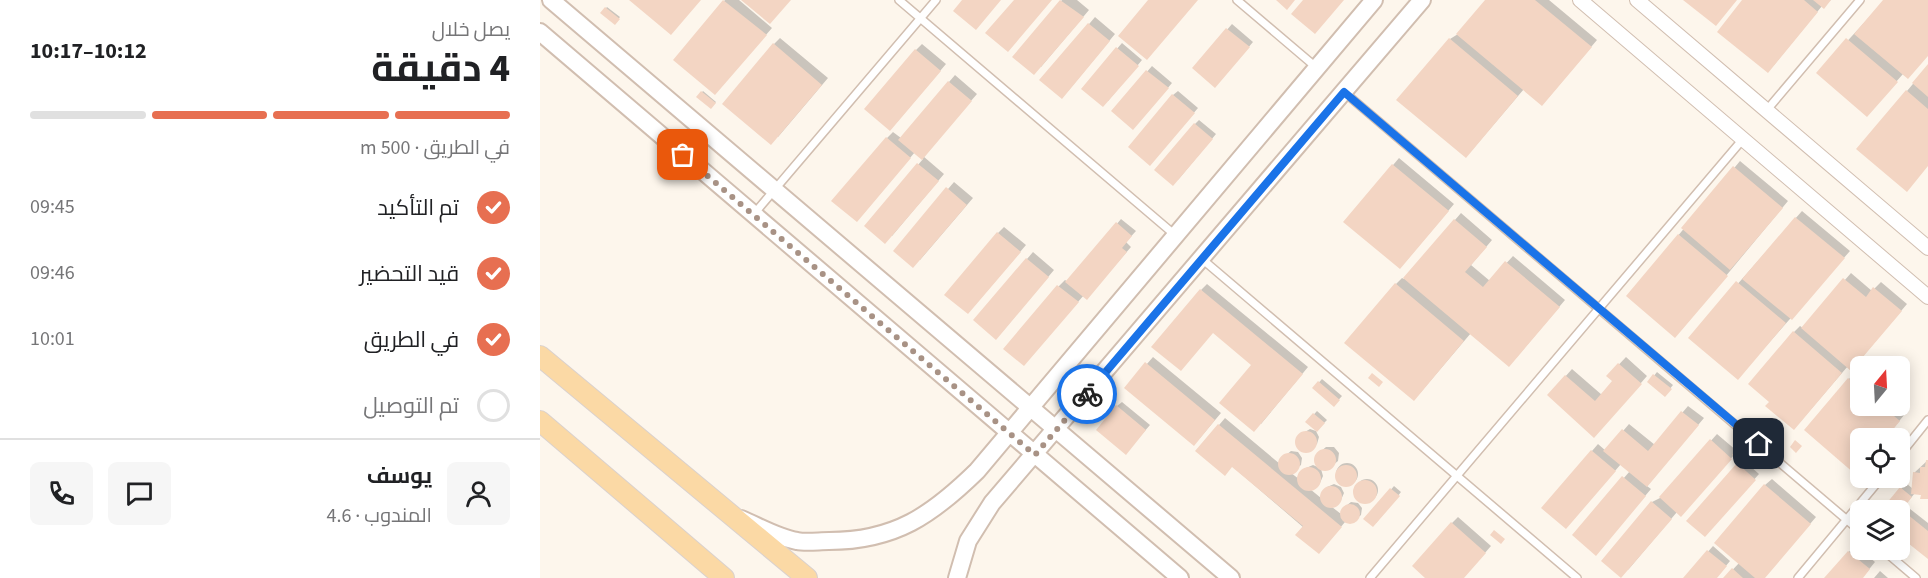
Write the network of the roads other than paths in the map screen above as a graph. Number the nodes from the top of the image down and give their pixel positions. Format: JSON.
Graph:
{"nodes":[{"id":1,"x":551,"y":0,"type":"edge"},
{"id":2,"x":899,"y":0,"type":"edge"},
{"id":3,"x":936,"y":0,"type":"edge"},
{"id":4,"x":1237,"y":0,"type":"edge"},
{"id":5,"x":1374,"y":0,"type":"edge"},
{"id":6,"x":1422,"y":0,"type":"edge"},
{"id":7,"x":1580,"y":0,"type":"edge"},
{"id":8,"x":1637,"y":0,"type":"edge"},
{"id":9,"x":1860,"y":0,"type":"edge"},
{"id":10,"x":921,"y":18,"type":"junction"},
{"id":11,"x":540,"y":32,"type":"edge"},
{"id":12,"x":1317,"y":68,"type":"junction"},
{"id":13,"x":1344,"y":92,"type":"junction"},
{"id":14,"x":1766,"y":111,"type":"junction"},
{"id":15,"x":1743,"y":139,"type":"junction"},
{"id":16,"x":774,"y":190,"type":"junction"},
{"id":17,"x":753,"y":215,"type":"junction"},
{"id":18,"x":1175,"y":235,"type":"junction"},
{"id":19,"x":1928,"y":248,"type":"edge"},
{"id":20,"x":1202,"y":259,"type":"junction"},
{"id":21,"x":1928,"y":297,"type":"edge"},
{"id":22,"x":1599,"y":308,"type":"junction"},
{"id":23,"x":540,"y":356,"type":"edge"},
{"id":24,"x":1029,"y":406,"type":"junction"},
{"id":25,"x":1928,"y":420,"type":"edge"},
{"id":26,"x":540,"y":421,"type":"edge"},
{"id":27,"x":1056,"y":430,"type":"junction"},
{"id":28,"x":1008,"y":431,"type":"junction"},
{"id":29,"x":1910,"y":442,"type":"edge"},
{"id":30,"x":1035,"y":455,"type":"junction"},
{"id":31,"x":1457,"y":475,"type":"junction"},
{"id":32,"x":1873,"y":488,"type":"edge"},
{"id":33,"x":735,"y":517,"type":"junction"},
{"id":34,"x":1847,"y":520,"type":"junction"},
{"id":35,"x":1850,"y":523,"type":"edge"},
{"id":36,"x":1894,"y":560,"type":"edge"},
{"id":37,"x":724,"y":578,"type":"edge"},
{"id":38,"x":807,"y":578,"type":"edge"},
{"id":39,"x":957,"y":578,"type":"edge"},
{"id":40,"x":1180,"y":578,"type":"edge"},
{"id":41,"x":1231,"y":578,"type":"edge"},
{"id":42,"x":1370,"y":578,"type":"edge"},
{"id":43,"x":1577,"y":578,"type":"edge"},
{"id":44,"x":1798,"y":578,"type":"edge"},
{"id":45,"x":1916,"y":578,"type":"edge"}],
"edges":[{"from":1,"to":16,"type":"street"},
{"from":2,"to":10,"type":"lane"},
{"from":3,"to":10,"type":"lane"},
{"from":4,"to":12,"type":"lane"},
{"from":5,"to":12,"type":"street"},
{"from":6,"to":13,"type":"street"},
{"from":7,"to":15,"type":"street"},
{"from":8,"to":14,"type":"street"},
{"from":9,"to":14,"type":"lane"},
{"from":10,"to":16,"type":"lane"},
{"from":10,"to":18,"type":"lane"},
{"from":11,"to":17,"type":"street"},
{"from":12,"to":18,"type":"street"},
{"from":13,"to":20,"type":"street"},
{"from":13,"to":22,"type":"lane"},
{"from":14,"to":19,"type":"street"},
{"from":15,"to":21,"type":"street"},
{"from":15,"to":22,"type":"lane"},
{"from":16,"to":17,"type":"lane"},
{"from":16,"to":24,"type":"street"},
{"from":17,"to":28,"type":"street"},
{"from":18,"to":24,"type":"street"},
{"from":20,"to":27,"type":"street"},
{"from":20,"to":31,"type":"lane"},
{"from":22,"to":31,"type":"lane"},
{"from":22,"to":34,"type":"lane"},
{"from":23,"to":33,"type":"main road"},
{"from":24,"to":27,"type":"street"},
{"from":24,"to":28,"type":"street"},
{"from":25,"to":29,"type":"lane"},
{"from":26,"to":37,"type":"main road"},
{"from":27,"to":30,"type":"street"},
{"from":27,"to":41,"type":"street"},
{"from":28,"to":30,"type":"street"},
{"from":28,"to":33,"type":"street"},
{"from":30,"to":39,"type":"street"},
{"from":30,"to":40,"type":"street"},
{"from":31,"to":42,"type":"lane"},
{"from":31,"to":43,"type":"lane"},
{"from":32,"to":34,"type":"lane"},
{"from":33,"to":38,"type":"main road"},
{"from":34,"to":35,"type":"lane"},
{"from":34,"to":44,"type":"lane"},
{"from":36,"to":45,"type":"lane"}]}
